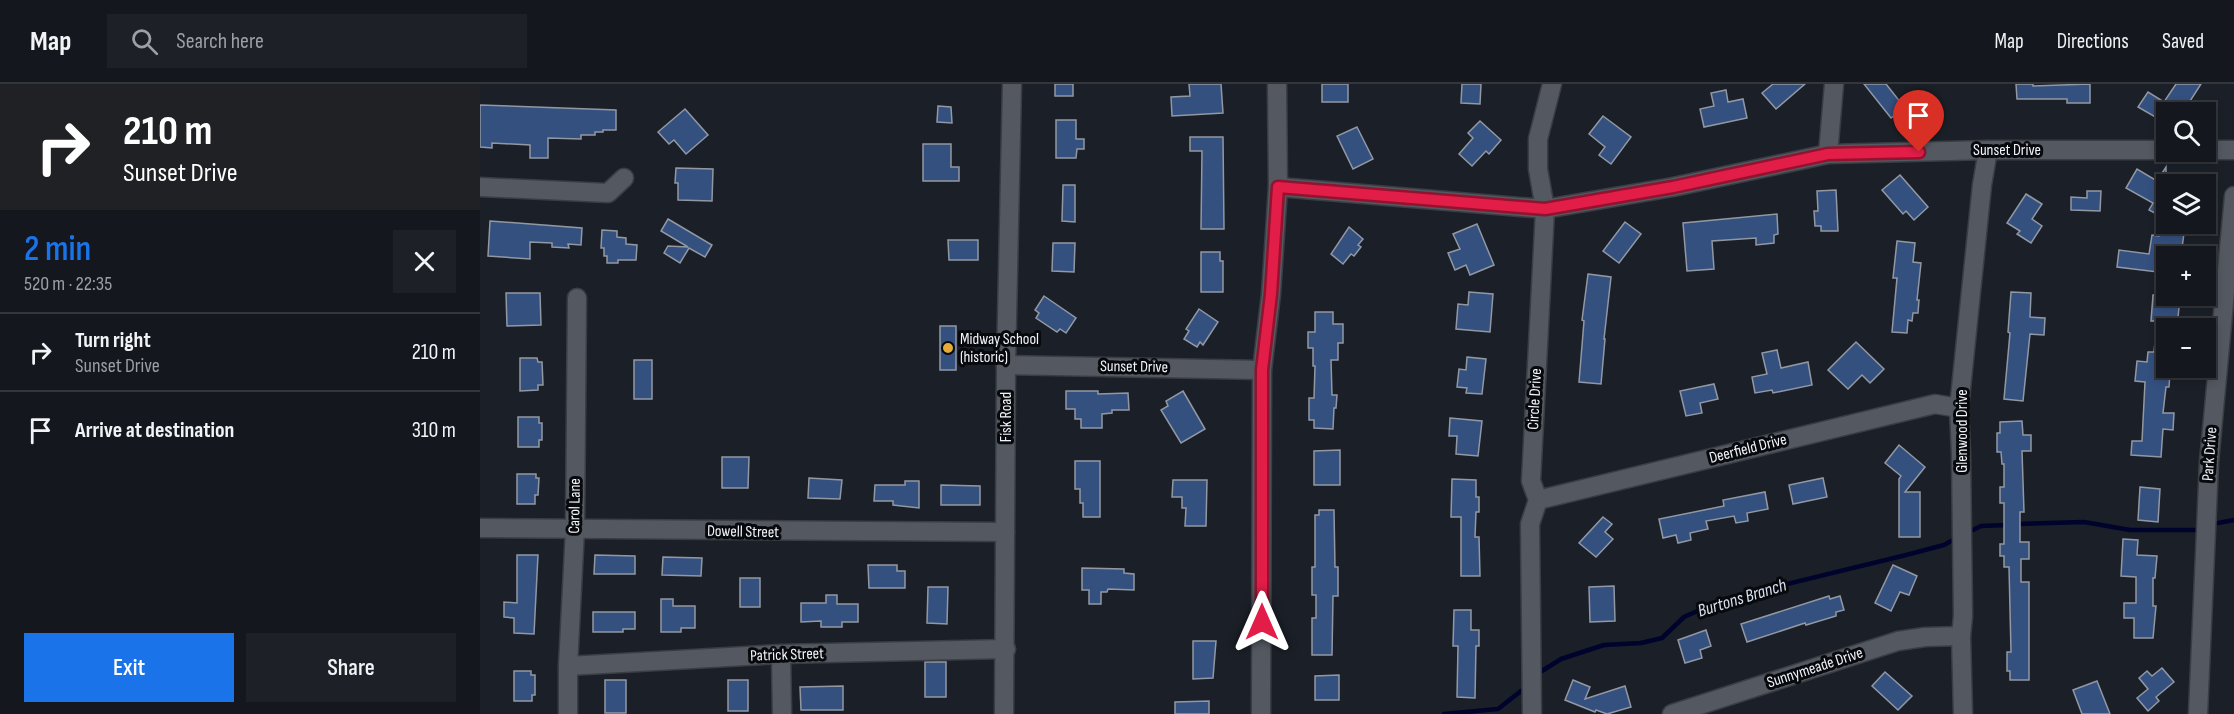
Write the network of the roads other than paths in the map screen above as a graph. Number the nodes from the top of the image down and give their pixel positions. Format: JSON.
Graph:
{"nodes":[{"id":1,"x":1012,"y":84,"type":"edge"},
{"id":2,"x":1277,"y":84,"type":"edge"},
{"id":3,"x":1552,"y":84,"type":"edge"},
{"id":4,"x":1834,"y":84,"type":"edge"},
{"id":5,"x":1988,"y":150,"type":"junction"},
{"id":6,"x":2156,"y":150,"type":"edge"},
{"id":7,"x":2216,"y":150,"type":"edge"},
{"id":8,"x":2234,"y":150,"type":"edge"},
{"id":9,"x":1828,"y":154,"type":"junction"},
{"id":10,"x":624,"y":178,"type":"dead end"},
{"id":11,"x":480,"y":187,"type":"edge"},
{"id":12,"x":1278,"y":187,"type":"junction"},
{"id":13,"x":2234,"y":195,"type":"edge"},
{"id":14,"x":1545,"y":209,"type":"junction"},
{"id":15,"x":577,"y":298,"type":"dead end"},
{"id":16,"x":1006,"y":365,"type":"junction"},
{"id":17,"x":1262,"y":370,"type":"junction"},
{"id":18,"x":1959,"y":408,"type":"junction"},
{"id":19,"x":1538,"y":500,"type":"junction"},
{"id":20,"x":480,"y":528,"type":"edge"},
{"id":21,"x":575,"y":530,"type":"junction"},
{"id":22,"x":1005,"y":532,"type":"junction"},
{"id":23,"x":1961,"y":636,"type":"junction"},
{"id":24,"x":1005,"y":650,"type":"junction"},
{"id":25,"x":781,"y":654,"type":"junction"},
{"id":26,"x":568,"y":666,"type":"junction"},
{"id":27,"x":568,"y":714,"type":"edge"},
{"id":28,"x":782,"y":714,"type":"edge"},
{"id":29,"x":1004,"y":714,"type":"edge"},
{"id":30,"x":1261,"y":714,"type":"edge"},
{"id":31,"x":1532,"y":714,"type":"edge"},
{"id":32,"x":1672,"y":714,"type":"edge"},
{"id":33,"x":1963,"y":714,"type":"edge"},
{"id":34,"x":2198,"y":714,"type":"edge"}],
"edges":[{"from":1,"to":16,"type":"street","name":"Fisk Road"},
{"from":2,"to":12,"type":"street"},
{"from":3,"to":14,"type":"street","name":"Circle Drive"},
{"from":4,"to":9,"type":"street"},
{"from":5,"to":6,"type":"street","name":"Sunset Drive"},
{"from":5,"to":9,"type":"street","name":"Sunset Drive"},
{"from":5,"to":18,"type":"street","name":"Glenwood Drive"},
{"from":7,"to":8,"type":"street"},
{"from":9,"to":14,"type":"street","name":"Sunset Drive"},
{"from":10,"to":11,"type":"street"},
{"from":12,"to":14,"type":"street","name":"Sunset Drive"},
{"from":12,"to":17,"type":"street"},
{"from":13,"to":34,"type":"street","name":"Park Drive"},
{"from":14,"to":19,"type":"street","name":"Circle Drive"},
{"from":15,"to":21,"type":"street","name":"Carol Lane"},
{"from":16,"to":17,"type":"street","name":"Sunset Drive"},
{"from":16,"to":22,"type":"street","name":"Fisk Road"},
{"from":17,"to":30,"type":"street"},
{"from":18,"to":19,"type":"street","name":"Deerfield Drive"},
{"from":18,"to":23,"type":"street","name":"Glenwood Drive"},
{"from":19,"to":31,"type":"street","name":"Circle Drive"},
{"from":20,"to":21,"type":"street","name":"Dowell Street"},
{"from":21,"to":22,"type":"street","name":"Dowell Street"},
{"from":21,"to":26,"type":"street","name":"Carol Lane"},
{"from":22,"to":24,"type":"street","name":"Fisk Road"},
{"from":23,"to":32,"type":"street","name":"Sunnymeade Drive"},
{"from":23,"to":33,"type":"street","name":"Glenwood Drive"},
{"from":24,"to":25,"type":"street","name":"Patrick Street"},
{"from":24,"to":29,"type":"street","name":"Fisk Road"},
{"from":25,"to":26,"type":"street","name":"Patrick Street"},
{"from":25,"to":28,"type":"street"},
{"from":26,"to":27,"type":"street","name":"Carol Lane"}]}
